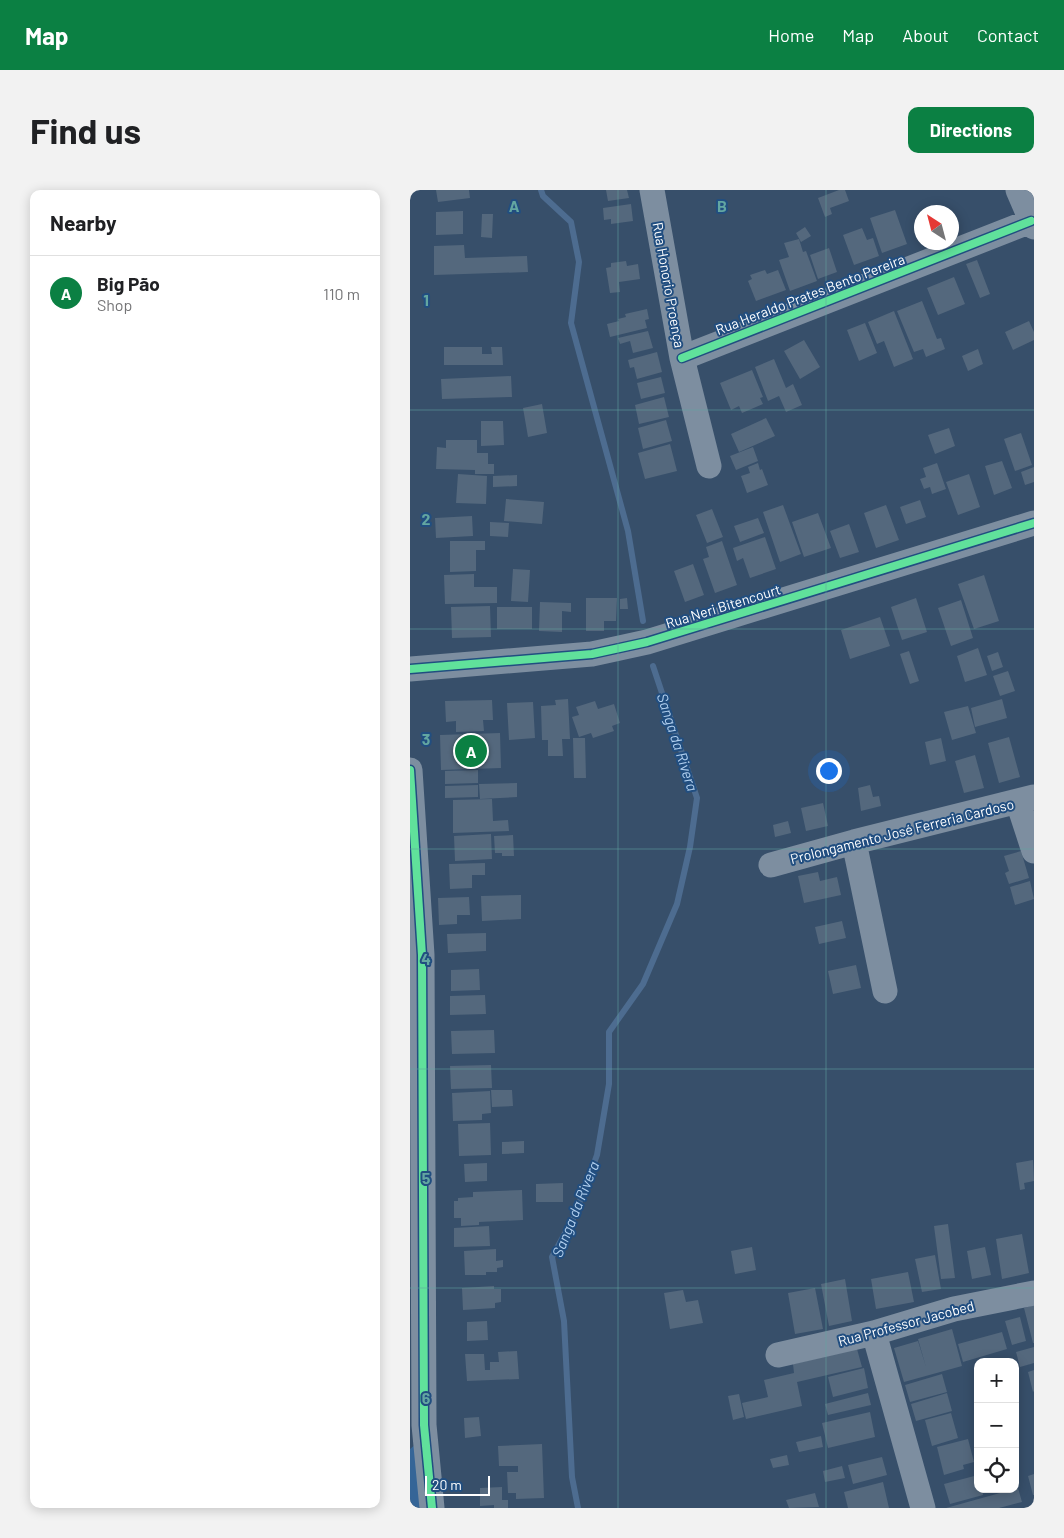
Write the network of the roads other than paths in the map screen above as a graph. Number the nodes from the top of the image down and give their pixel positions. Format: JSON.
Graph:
{"nodes":[{"id":1,"x":652,"y":190,"type":"edge"},
{"id":2,"x":1018,"y":190,"type":"edge"},
{"id":3,"x":1032,"y":224,"type":"edge"},
{"id":4,"x":682,"y":358,"type":"junction"},
{"id":5,"x":709,"y":466,"type":"dead end"},
{"id":6,"x":1034,"y":523,"type":"edge"},
{"id":7,"x":410,"y":669,"type":"edge"},
{"id":8,"x":410,"y":770,"type":"edge"},
{"id":9,"x":1026,"y":800,"type":"edge"},
{"id":10,"x":854,"y":842,"type":"junction"},
{"id":11,"x":1034,"y":851,"type":"edge"},
{"id":12,"x":770,"y":865,"type":"dead end"},
{"id":13,"x":416,"y":948,"type":"edge"},
{"id":14,"x":885,"y":991,"type":"dead end"},
{"id":15,"x":1034,"y":1293,"type":"edge"},
{"id":16,"x":417,"y":1314,"type":"edge"},
{"id":17,"x":874,"y":1333,"type":"junction"},
{"id":18,"x":778,"y":1355,"type":"dead end"},
{"id":19,"x":417,"y":1431,"type":"edge"},
{"id":20,"x":432,"y":1508,"type":"edge"},
{"id":21,"x":923,"y":1508,"type":"edge"}],
"edges":[{"from":1,"to":4,"type":"street","name":"Rua Honorio Proença"},
{"from":2,"to":3,"type":"street"},
{"from":3,"to":4,"type":"street","name":"Rua Heraldo Prates Bento Pereira"},
{"from":4,"to":5,"type":"street","name":"Rua Honorio Proença"},
{"from":6,"to":7,"type":"street","name":"Rua Neri Bitencourt"},
{"from":8,"to":13,"type":"street"},
{"from":9,"to":10,"type":"street","name":"Prolongamento José Ferreria Cardoso"},
{"from":9,"to":11,"type":"street"},
{"from":10,"to":12,"type":"street","name":"Prolongamento José Ferreria Cardoso"},
{"from":10,"to":14,"type":"street"},
{"from":13,"to":16,"type":"street"},
{"from":15,"to":17,"type":"street","name":"Rua Professor Jacobed"},
{"from":16,"to":19,"type":"street"},
{"from":17,"to":18,"type":"street","name":"Rua Professor Jacobed"},
{"from":17,"to":21,"type":"street"},
{"from":19,"to":20,"type":"street"}]}
